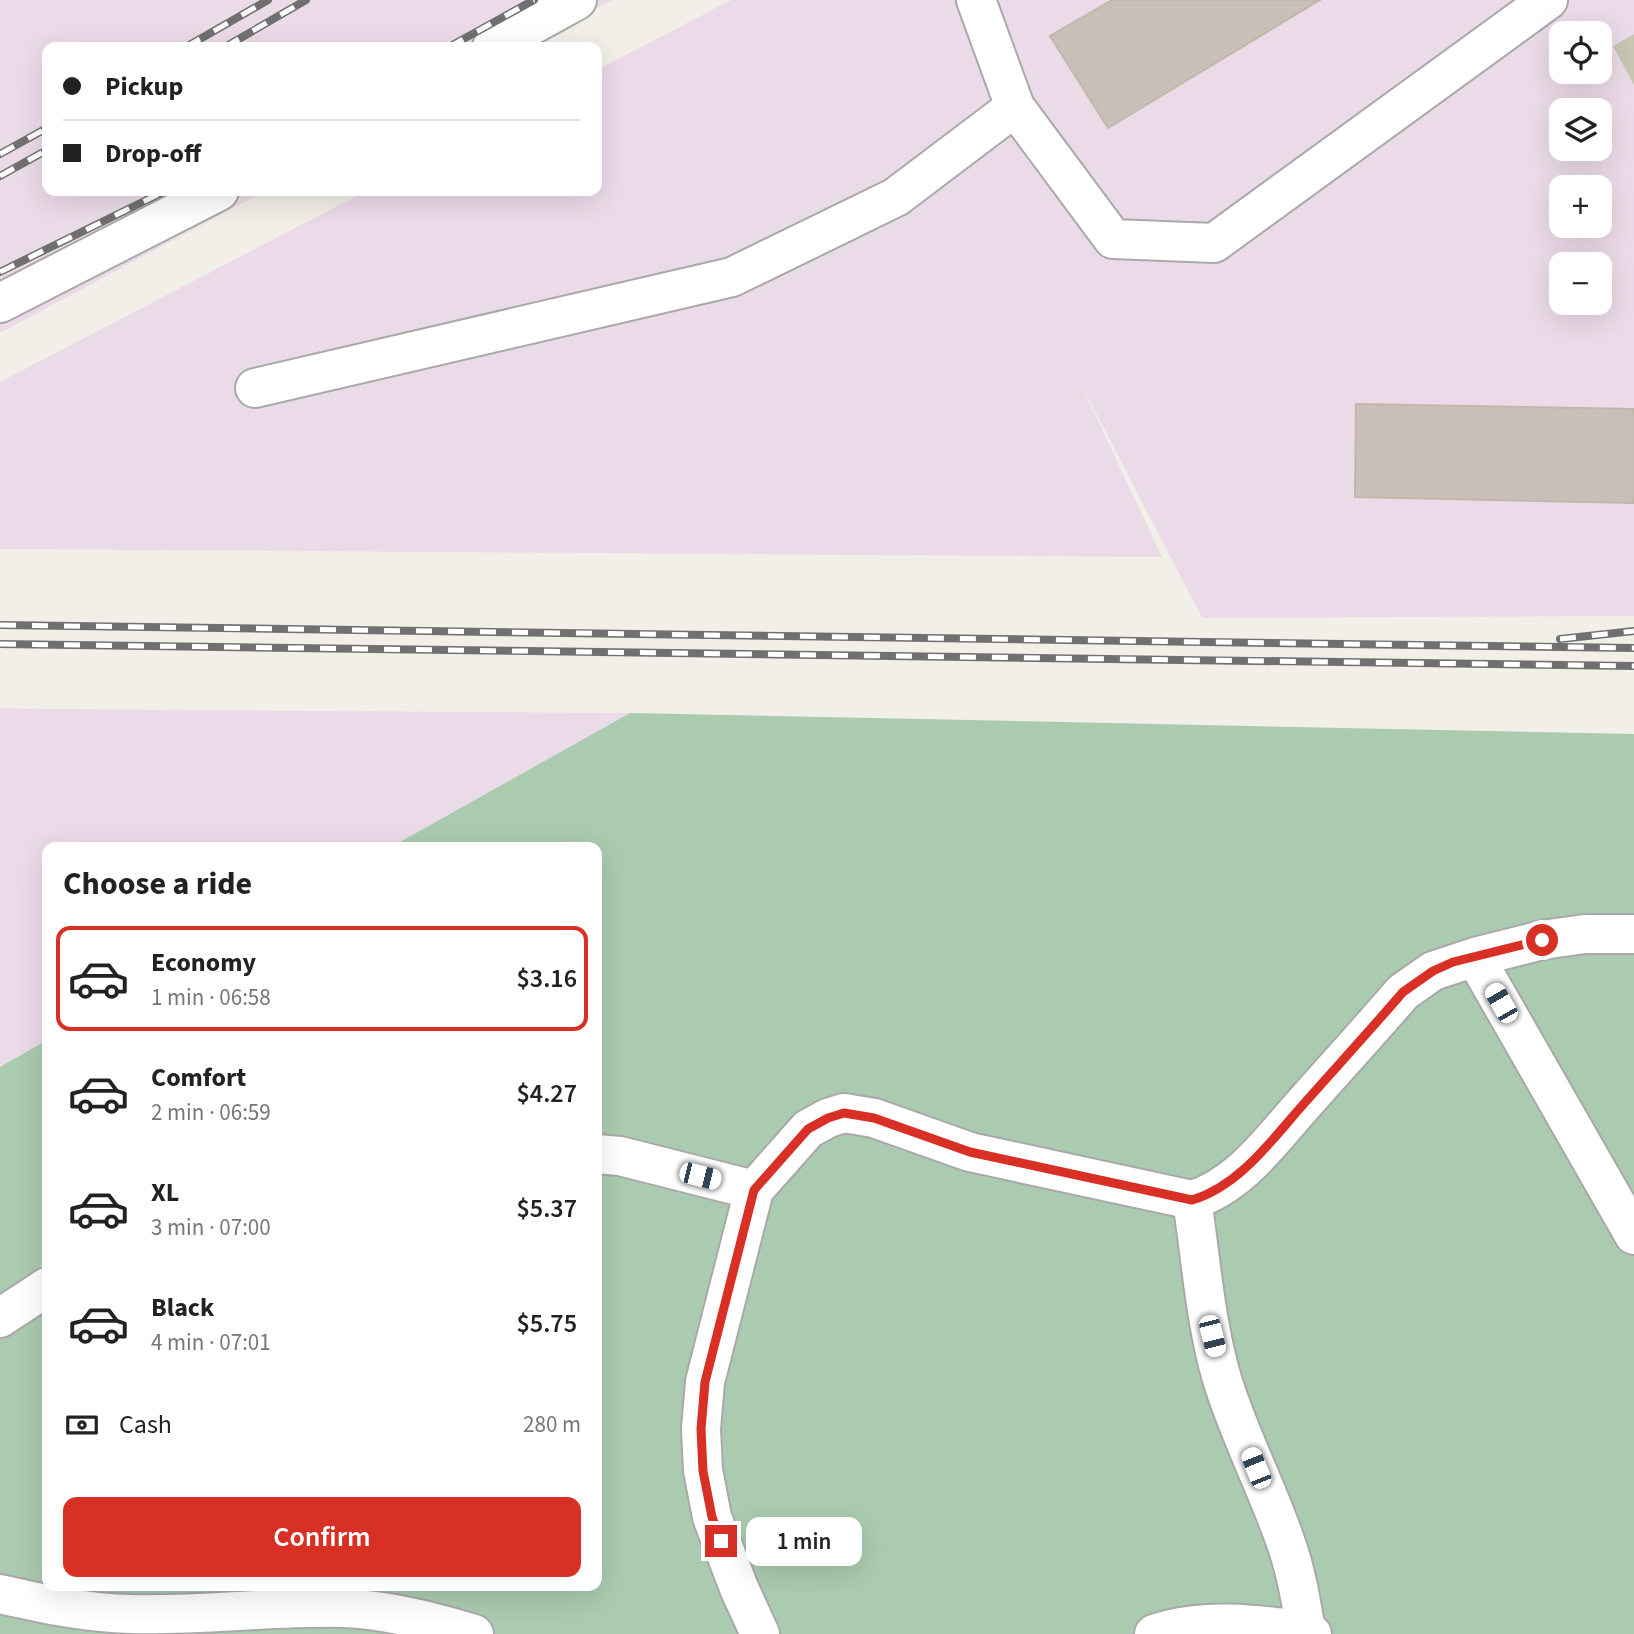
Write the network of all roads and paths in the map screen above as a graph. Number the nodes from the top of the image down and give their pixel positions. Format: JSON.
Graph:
{"nodes":[{"id":1,"x":577,"y":0,"type":"edge"},
{"id":2,"x":976,"y":0,"type":"edge"},
{"id":3,"x":1548,"y":0,"type":"edge"},
{"id":4,"x":501,"y":42,"type":"edge"},
{"id":5,"x":1015,"y":107,"type":"junction"},
{"id":6,"x":209,"y":196,"type":"edge"},
{"id":7,"x":0,"y":303,"type":"edge"},
{"id":8,"x":255,"y":388,"type":"dead end"},
{"id":9,"x":1634,"y":934,"type":"edge"},
{"id":10,"x":1475,"y":957,"type":"junction"},
{"id":11,"x":602,"y":1154,"type":"edge"},
{"id":12,"x":754,"y":1190,"type":"junction"},
{"id":13,"x":1192,"y":1200,"type":"junction"},
{"id":14,"x":1634,"y":1235,"type":"edge"},
{"id":15,"x":42,"y":1290,"type":"edge"},
{"id":16,"x":0,"y":1318,"type":"edge"},
{"id":17,"x":0,"y":1594,"type":"edge"},
{"id":18,"x":295,"y":1622,"type":"edge"},
{"id":19,"x":1309,"y":1632,"type":"edge"},
{"id":20,"x":474,"y":1634,"type":"edge"},
{"id":21,"x":760,"y":1634,"type":"edge"},
{"id":22,"x":1154,"y":1634,"type":"edge"}],
"edges":[{"from":1,"to":4,"type":"lane"},
{"from":2,"to":5,"type":"lane"},
{"from":3,"to":5,"type":"lane"},
{"from":5,"to":8,"type":"lane"},
{"from":6,"to":7,"type":"lane"},
{"from":9,"to":10,"type":"lane"},
{"from":10,"to":13,"type":"lane"},
{"from":10,"to":14,"type":"lane"},
{"from":11,"to":12,"type":"lane"},
{"from":12,"to":13,"type":"lane"},
{"from":12,"to":21,"type":"lane"},
{"from":13,"to":19,"type":"lane"},
{"from":15,"to":16,"type":"lane"},
{"from":17,"to":18,"type":"lane"},
{"from":18,"to":20,"type":"lane"},
{"from":19,"to":22,"type":"lane"}]}
